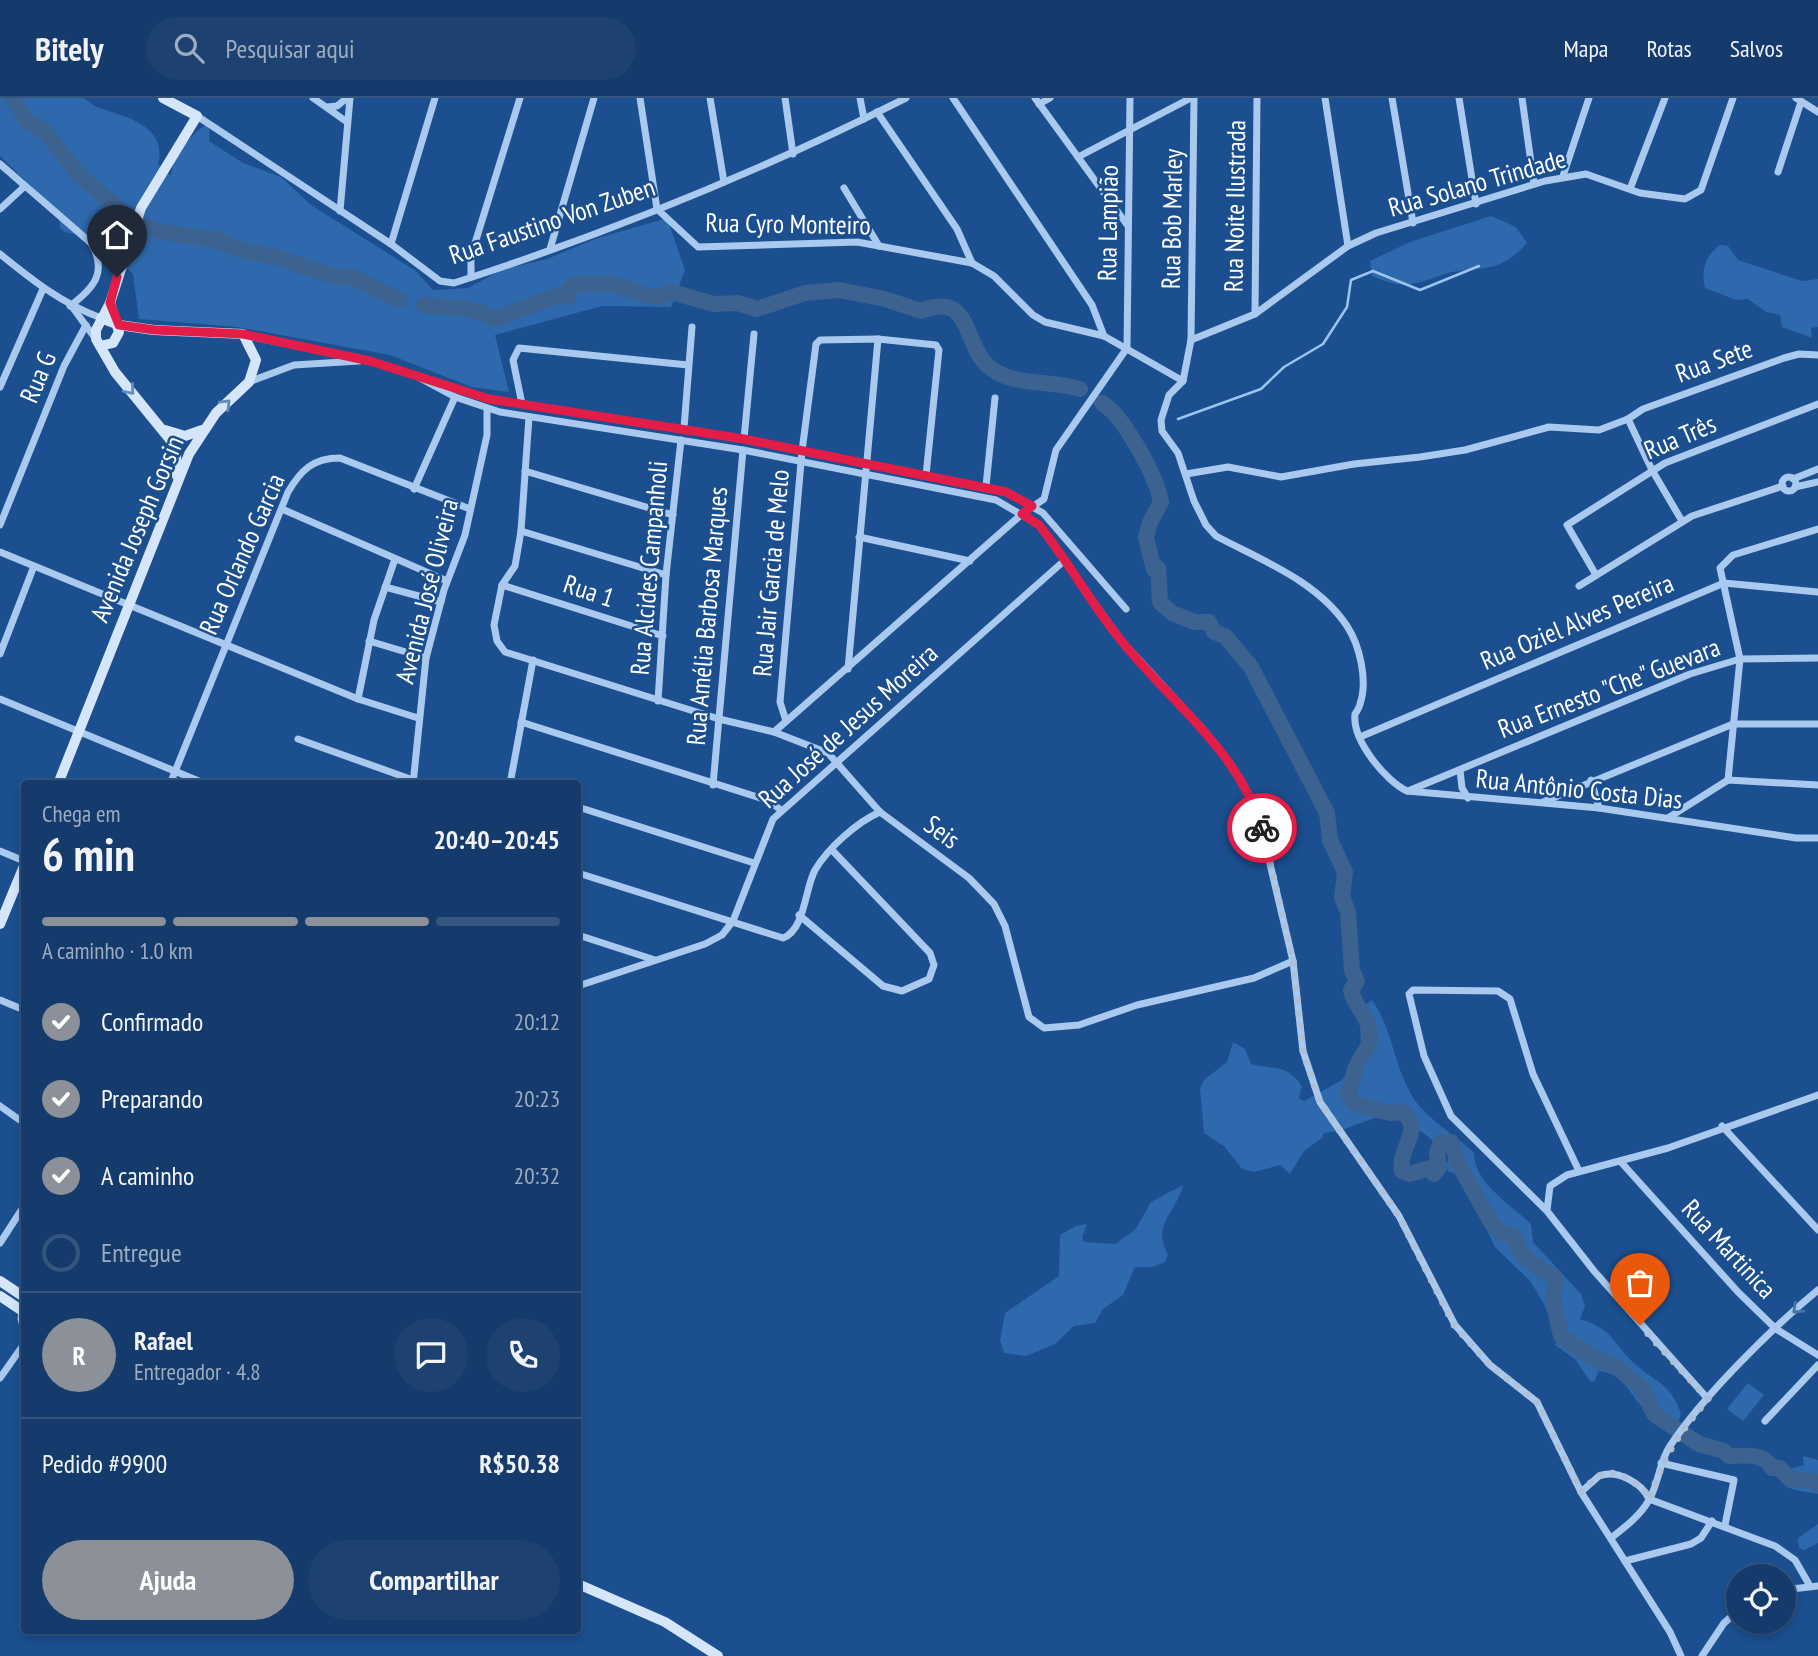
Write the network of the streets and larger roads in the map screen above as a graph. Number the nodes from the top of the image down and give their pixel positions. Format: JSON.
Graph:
{"nodes":[{"id":1,"x":163,"y":98,"type":"edge"},
{"id":2,"x":313,"y":98,"type":"edge"},
{"id":3,"x":349,"y":98,"type":"edge"},
{"id":4,"x":435,"y":98,"type":"edge"},
{"id":5,"x":520,"y":98,"type":"edge"},
{"id":6,"x":594,"y":98,"type":"edge"},
{"id":7,"x":640,"y":98,"type":"edge"},
{"id":8,"x":710,"y":98,"type":"edge"},
{"id":9,"x":785,"y":98,"type":"edge"},
{"id":10,"x":860,"y":98,"type":"edge"},
{"id":11,"x":906,"y":98,"type":"edge"},
{"id":12,"x":953,"y":98,"type":"edge"},
{"id":13,"x":1050,"y":98,"type":"edge"},
{"id":14,"x":1130,"y":98,"type":"edge"},
{"id":15,"x":1193,"y":98,"type":"edge"},
{"id":16,"x":1258,"y":98,"type":"edge"},
{"id":17,"x":1325,"y":98,"type":"edge"},
{"id":18,"x":1392,"y":98,"type":"edge"},
{"id":19,"x":1459,"y":98,"type":"edge"},
{"id":20,"x":1522,"y":98,"type":"edge"},
{"id":21,"x":1589,"y":98,"type":"edge"},
{"id":22,"x":1664,"y":98,"type":"edge"},
{"id":23,"x":1733,"y":98,"type":"edge"},
{"id":24,"x":1799,"y":100,"type":"edge"},
{"id":25,"x":1037,"y":101,"type":"edge"},
{"id":26,"x":326,"y":107,"type":"junction"},
{"id":27,"x":877,"y":112,"type":"junction"},
{"id":28,"x":1818,"y":112,"type":"edge"},
{"id":29,"x":197,"y":116,"type":"junction"},
{"id":30,"x":864,"y":119,"type":"junction"},
{"id":31,"x":347,"y":122,"type":"junction"},
{"id":32,"x":1130,"y":130,"type":"junction"},
{"id":33,"x":793,"y":153,"type":"junction"},
{"id":34,"x":1078,"y":157,"type":"junction"},
{"id":35,"x":0,"y":164,"type":"edge"},
{"id":36,"x":1778,"y":172,"type":"dead end"},
{"id":37,"x":1563,"y":176,"type":"junction"},
{"id":38,"x":724,"y":182,"type":"junction"},
{"id":39,"x":1534,"y":184,"type":"junction"},
{"id":40,"x":25,"y":186,"type":"junction"},
{"id":41,"x":844,"y":188,"type":"dead end"},
{"id":42,"x":1630,"y":189,"type":"junction"},
{"id":43,"x":1476,"y":204,"type":"junction"},
{"id":44,"x":0,"y":209,"type":"edge"},
{"id":45,"x":657,"y":209,"type":"junction"},
{"id":46,"x":340,"y":211,"type":"junction"},
{"id":47,"x":1413,"y":223,"type":"junction"},
{"id":48,"x":1128,"y":226,"type":"junction"},
{"id":49,"x":132,"y":234,"type":"junction"},
{"id":50,"x":91,"y":243,"type":"junction"},
{"id":51,"x":391,"y":244,"type":"junction"},
{"id":52,"x":879,"y":246,"type":"junction"},
{"id":53,"x":1348,"y":246,"type":"junction"},
{"id":54,"x":550,"y":249,"type":"junction"},
{"id":55,"x":0,"y":254,"type":"edge"},
{"id":56,"x":972,"y":263,"type":"junction"},
{"id":57,"x":471,"y":277,"type":"junction"},
{"id":58,"x":43,"y":289,"type":"junction"},
{"id":59,"x":110,"y":303,"type":"junction"},
{"id":60,"x":71,"y":307,"type":"junction"},
{"id":61,"x":1255,"y":314,"type":"junction"},
{"id":62,"x":100,"y":318,"type":"junction"},
{"id":63,"x":86,"y":325,"type":"junction"},
{"id":64,"x":119,"y":325,"type":"junction"},
{"id":65,"x":692,"y":327,"type":"dead end"},
{"id":66,"x":243,"y":334,"type":"junction"},
{"id":67,"x":754,"y":334,"type":"dead end"},
{"id":68,"x":1104,"y":336,"type":"junction"},
{"id":69,"x":878,"y":339,"type":"junction"},
{"id":70,"x":1191,"y":340,"type":"junction"},
{"id":71,"x":98,"y":343,"type":"junction"},
{"id":72,"x":310,"y":348,"type":"junction"},
{"id":73,"x":1127,"y":348,"type":"junction"},
{"id":74,"x":1818,"y":355,"type":"edge"},
{"id":75,"x":370,"y":361,"type":"junction"},
{"id":76,"x":309,"y":363,"type":"junction"},
{"id":77,"x":688,"y":365,"type":"junction"},
{"id":78,"x":2,"y":376,"type":"edge"},
{"id":79,"x":418,"y":377,"type":"junction"},
{"id":80,"x":1183,"y":380,"type":"junction"},
{"id":81,"x":249,"y":382,"type":"junction"},
{"id":82,"x":0,"y":387,"type":"edge"},
{"id":83,"x":455,"y":397,"type":"junction"},
{"id":84,"x":995,"y":398,"type":"dead end"},
{"id":85,"x":522,"y":404,"type":"junction"},
{"id":86,"x":1818,"y":404,"type":"edge"},
{"id":87,"x":488,"y":409,"type":"junction"},
{"id":88,"x":529,"y":417,"type":"junction"},
{"id":89,"x":1628,"y":419,"type":"junction"},
{"id":90,"x":205,"y":429,"type":"junction"},
{"id":91,"x":684,"y":429,"type":"junction"},
{"id":92,"x":165,"y":430,"type":"junction"},
{"id":93,"x":744,"y":439,"type":"junction"},
{"id":94,"x":681,"y":440,"type":"junction"},
{"id":95,"x":743,"y":450,"type":"junction"},
{"id":96,"x":802,"y":451,"type":"junction"},
{"id":97,"x":803,"y":462,"type":"junction"},
{"id":98,"x":865,"y":462,"type":"junction"},
{"id":99,"x":1818,"y":469,"type":"edge"},
{"id":100,"x":1652,"y":470,"type":"junction"},
{"id":101,"x":525,"y":471,"type":"junction"},
{"id":102,"x":1186,"y":474,"type":"junction"},
{"id":103,"x":863,"y":475,"type":"junction"},
{"id":104,"x":926,"y":475,"type":"junction"},
{"id":105,"x":1818,"y":482,"type":"edge"},
{"id":106,"x":1794,"y":483,"type":"junction"},
{"id":107,"x":986,"y":486,"type":"junction"},
{"id":108,"x":176,"y":489,"type":"junction"},
{"id":109,"x":414,"y":489,"type":"junction"},
{"id":110,"x":1032,"y":506,"type":"junction"},
{"id":111,"x":282,"y":509,"type":"junction"},
{"id":112,"x":470,"y":509,"type":"junction"},
{"id":113,"x":1022,"y":514,"type":"junction"},
{"id":114,"x":673,"y":515,"type":"junction"},
{"id":115,"x":1682,"y":521,"type":"junction"},
{"id":116,"x":0,"y":525,"type":"edge"},
{"id":117,"x":1818,"y":529,"type":"edge"},
{"id":118,"x":521,"y":531,"type":"junction"},
{"id":119,"x":859,"y":537,"type":"junction"},
{"id":120,"x":0,"y":552,"type":"edge"},
{"id":121,"x":395,"y":559,"type":"junction"},
{"id":122,"x":970,"y":561,"type":"junction"},
{"id":123,"x":1065,"y":561,"type":"junction"},
{"id":124,"x":34,"y":566,"type":"junction"},
{"id":125,"x":666,"y":575,"type":"junction"},
{"id":126,"x":1597,"y":575,"type":"junction"},
{"id":127,"x":447,"y":581,"type":"junction"},
{"id":128,"x":1724,"y":583,"type":"junction"},
{"id":129,"x":502,"y":585,"type":"junction"},
{"id":130,"x":1579,"y":586,"type":"dead end"},
{"id":131,"x":385,"y":587,"type":"junction"},
{"id":132,"x":1818,"y":592,"type":"edge"},
{"id":133,"x":441,"y":602,"type":"junction"},
{"id":134,"x":130,"y":603,"type":"junction"},
{"id":135,"x":1126,"y":610,"type":"dead end"},
{"id":136,"x":663,"y":636,"type":"junction"},
{"id":137,"x":369,"y":641,"type":"junction"},
{"id":138,"x":225,"y":642,"type":"junction"},
{"id":139,"x":0,"y":654,"type":"edge"},
{"id":140,"x":1818,"y":658,"type":"edge"},
{"id":141,"x":426,"y":659,"type":"junction"},
{"id":142,"x":1740,"y":659,"type":"junction"},
{"id":143,"x":533,"y":660,"type":"junction"},
{"id":144,"x":848,"y":669,"type":"junction"},
{"id":145,"x":0,"y":699,"type":"edge"},
{"id":146,"x":358,"y":699,"type":"junction"},
{"id":147,"x":658,"y":701,"type":"junction"},
{"id":148,"x":418,"y":718,"type":"junction"},
{"id":149,"x":719,"y":719,"type":"junction"},
{"id":150,"x":786,"y":721,"type":"junction"},
{"id":151,"x":521,"y":722,"type":"junction"},
{"id":152,"x":1733,"y":724,"type":"junction"},
{"id":153,"x":1818,"y":724,"type":"edge"},
{"id":154,"x":79,"y":732,"type":"junction"},
{"id":155,"x":774,"y":732,"type":"junction"},
{"id":156,"x":1360,"y":737,"type":"junction"},
{"id":157,"x":298,"y":740,"type":"dead end"},
{"id":158,"x":836,"y":761,"type":"junction"},
{"id":159,"x":1460,"y":770,"type":"junction"},
{"id":160,"x":176,"y":772,"type":"junction"},
{"id":161,"x":60,"y":780,"type":"edge"},
{"id":162,"x":172,"y":780,"type":"edge"},
{"id":163,"x":196,"y":780,"type":"edge"},
{"id":164,"x":408,"y":780,"type":"edge"},
{"id":165,"x":413,"y":780,"type":"edge"},
{"id":166,"x":511,"y":780,"type":"edge"},
{"id":167,"x":1591,"y":780,"type":"junction"},
{"id":168,"x":1728,"y":780,"type":"junction"},
{"id":169,"x":713,"y":785,"type":"junction"},
{"id":170,"x":1818,"y":785,"type":"edge"},
{"id":171,"x":1407,"y":791,"type":"junction"},
{"id":172,"x":1468,"y":798,"type":"junction"},
{"id":173,"x":1542,"y":802,"type":"junction"},
{"id":174,"x":581,"y":808,"type":"edge"},
{"id":175,"x":1598,"y":808,"type":"junction"},
{"id":176,"x":781,"y":810,"type":"junction"},
{"id":177,"x":880,"y":812,"type":"junction"},
{"id":178,"x":1668,"y":818,"type":"junction"},
{"id":179,"x":1818,"y":838,"type":"edge"},
{"id":180,"x":832,"y":850,"type":"junction"},
{"id":181,"x":0,"y":851,"type":"edge"},
{"id":182,"x":21,"y":862,"type":"edge"},
{"id":183,"x":754,"y":863,"type":"junction"},
{"id":184,"x":21,"y":871,"type":"edge"},
{"id":185,"x":581,"y":874,"type":"edge"},
{"id":186,"x":799,"y":915,"type":"junction"},
{"id":187,"x":733,"y":921,"type":"junction"},
{"id":188,"x":0,"y":924,"type":"edge"},
{"id":189,"x":581,"y":936,"type":"edge"},
{"id":190,"x":656,"y":961,"type":"junction"},
{"id":191,"x":1293,"y":961,"type":"junction"},
{"id":192,"x":581,"y":985,"type":"edge"},
{"id":193,"x":0,"y":1000,"type":"edge"},
{"id":194,"x":21,"y":1009,"type":"edge"},
{"id":195,"x":1818,"y":1095,"type":"edge"},
{"id":196,"x":0,"y":1106,"type":"edge"},
{"id":197,"x":21,"y":1121,"type":"edge"},
{"id":198,"x":1721,"y":1126,"type":"junction"},
{"id":199,"x":1620,"y":1161,"type":"junction"},
{"id":200,"x":1579,"y":1171,"type":"junction"},
{"id":201,"x":21,"y":1211,"type":"edge"},
{"id":202,"x":1547,"y":1211,"type":"junction"},
{"id":203,"x":1818,"y":1230,"type":"edge"},
{"id":204,"x":0,"y":1243,"type":"edge"},
{"id":205,"x":0,"y":1281,"type":"edge"},
{"id":206,"x":1818,"y":1290,"type":"edge"},
{"id":207,"x":21,"y":1295,"type":"edge"},
{"id":208,"x":0,"y":1296,"type":"edge"},
{"id":209,"x":21,"y":1307,"type":"edge"},
{"id":210,"x":1776,"y":1329,"type":"junction"},
{"id":211,"x":21,"y":1348,"type":"edge"},
{"id":212,"x":1818,"y":1355,"type":"edge"},
{"id":213,"x":1818,"y":1365,"type":"edge"},
{"id":214,"x":0,"y":1378,"type":"edge"},
{"id":215,"x":1708,"y":1399,"type":"junction"},
{"id":216,"x":1765,"y":1421,"type":"dead end"},
{"id":217,"x":1661,"y":1463,"type":"junction"},
{"id":218,"x":1581,"y":1492,"type":"junction"},
{"id":219,"x":1650,"y":1499,"type":"junction"},
{"id":220,"x":1712,"y":1521,"type":"junction"},
{"id":221,"x":1724,"y":1525,"type":"junction"},
{"id":222,"x":1611,"y":1538,"type":"junction"},
{"id":223,"x":1625,"y":1561,"type":"junction"},
{"id":224,"x":581,"y":1585,"type":"edge"},
{"id":225,"x":1814,"y":1586,"type":"edge"},
{"id":226,"x":1796,"y":1588,"type":"edge"},
{"id":227,"x":1726,"y":1621,"type":"edge"},
{"id":228,"x":718,"y":1656,"type":"edge"},
{"id":229,"x":1681,"y":1656,"type":"edge"},
{"id":230,"x":1702,"y":1656,"type":"edge"}],
"edges":[{"from":1,"to":29,"type":"street","name":"Rua Faustino Von Zuben"},
{"from":2,"to":26,"type":"street"},
{"from":3,"to":26,"type":"street"},
{"from":3,"to":31,"type":"street"},
{"from":4,"to":51,"type":"street"},
{"from":5,"to":57,"type":"street"},
{"from":6,"to":54,"type":"street"},
{"from":7,"to":45,"type":"street"},
{"from":8,"to":38,"type":"street"},
{"from":9,"to":33,"type":"street"},
{"from":10,"to":30,"type":"street"},
{"from":11,"to":27,"type":"street","name":"Rua Faustino Von Zuben"},
{"from":12,"to":68,"type":"street"},
{"from":13,"to":25,"type":"street"},
{"from":14,"to":32,"type":"street","name":"Rua Lampião"},
{"from":15,"to":32,"type":"street"},
{"from":15,"to":70,"type":"street","name":"Rua Bob Marley"},
{"from":16,"to":61,"type":"street","name":"Rua Noite Ilustrada"},
{"from":17,"to":53,"type":"street"},
{"from":18,"to":47,"type":"street"},
{"from":19,"to":43,"type":"street"},
{"from":20,"to":39,"type":"street"},
{"from":21,"to":37,"type":"street"},
{"from":22,"to":42,"type":"street"},
{"from":23,"to":42,"type":"street","name":"Rua Solano Trindade"},
{"from":24,"to":28,"type":"street"},
{"from":24,"to":36,"type":"street"},
{"from":25,"to":34,"type":"street"},
{"from":26,"to":31,"type":"street"},
{"from":27,"to":30,"type":"street","name":"Rua Faustino Von Zuben"},
{"from":27,"to":56,"type":"street"},
{"from":29,"to":46,"type":"street","name":"Rua Faustino Von Zuben"},
{"from":29,"to":49,"type":"street"},
{"from":30,"to":33,"type":"street","name":"Rua Faustino Von Zuben"},
{"from":31,"to":46,"type":"street"},
{"from":32,"to":34,"type":"street"},
{"from":32,"to":48,"type":"street","name":"Rua Lampião"},
{"from":33,"to":38,"type":"street","name":"Rua Faustino Von Zuben"},
{"from":34,"to":48,"type":"street"},
{"from":35,"to":40,"type":"street"},
{"from":37,"to":39,"type":"street","name":"Rua Solano Trindade"},
{"from":37,"to":42,"type":"street","name":"Rua Solano Trindade"},
{"from":38,"to":45,"type":"street","name":"Rua Faustino Von Zuben"},
{"from":39,"to":43,"type":"street","name":"Rua Solano Trindade"},
{"from":40,"to":44,"type":"street"},
{"from":40,"to":50,"type":"street"},
{"from":41,"to":52,"type":"street"},
{"from":43,"to":47,"type":"street","name":"Rua Solano Trindade"},
{"from":45,"to":52,"type":"street","name":"Rua Cyro Monteiro"},
{"from":45,"to":54,"type":"street","name":"Rua Faustino Von Zuben"},
{"from":46,"to":51,"type":"street","name":"Rua Faustino Von Zuben"},
{"from":47,"to":53,"type":"street","name":"Rua Solano Trindade"},
{"from":48,"to":73,"type":"street","name":"Rua Lampião"},
{"from":49,"to":50,"type":"street"},
{"from":49,"to":59,"type":"street"},
{"from":50,"to":60,"type":"street"},
{"from":51,"to":57,"type":"street","name":"Rua Faustino Von Zuben"},
{"from":52,"to":56,"type":"street","name":"Rua Cyro Monteiro"},
{"from":53,"to":61,"type":"street","name":"Rua Solano Trindade"},
{"from":54,"to":57,"type":"street","name":"Rua Faustino Von Zuben"},
{"from":55,"to":58,"type":"street"},
{"from":56,"to":68,"type":"street"},
{"from":58,"to":60,"type":"street"},
{"from":58,"to":78,"type":"street"},
{"from":59,"to":62,"type":"street"},
{"from":59,"to":64,"type":"street"},
{"from":60,"to":62,"type":"street"},
{"from":60,"to":63,"type":"street"},
{"from":61,"to":70,"type":"street","name":"Rua Solano Trindade"},
{"from":62,"to":64,"type":"street"},
{"from":62,"to":71,"type":"street"},
{"from":63,"to":71,"type":"street"},
{"from":63,"to":116,"type":"street","name":"Rua G"},
{"from":64,"to":66,"type":"street"},
{"from":64,"to":71,"type":"street"},
{"from":65,"to":77,"type":"street"},
{"from":66,"to":72,"type":"street"},
{"from":66,"to":81,"type":"street"},
{"from":67,"to":93,"type":"street"},
{"from":68,"to":73,"type":"street"},
{"from":69,"to":96,"type":"street","name":"Rua Jair Garcia de Melo"},
{"from":69,"to":98,"type":"street"},
{"from":69,"to":104,"type":"street"},
{"from":70,"to":80,"type":"street","name":"Rua Bob Marley"},
{"from":71,"to":92,"type":"street","one_way":true},
{"from":72,"to":75,"type":"street"},
{"from":72,"to":76,"type":"street"},
{"from":73,"to":80,"type":"street"},
{"from":73,"to":110,"type":"street"},
{"from":74,"to":89,"type":"street","name":"Rua Sete"},
{"from":75,"to":76,"type":"street","name":"Avenida Joseph Gorsin"},
{"from":75,"to":79,"type":"street"},
{"from":76,"to":81,"type":"street","name":"Avenida Joseph Gorsin"},
{"from":77,"to":85,"type":"street"},
{"from":77,"to":91,"type":"street"},
{"from":78,"to":82,"type":"street"},
{"from":79,"to":83,"type":"street"},
{"from":79,"to":85,"type":"street"},
{"from":80,"to":102,"type":"street"},
{"from":90,"to":81,"type":"street","name":"Avenida Joseph Gorsin","one_way":true},
{"from":83,"to":87,"type":"street"},
{"from":83,"to":109,"type":"street"},
{"from":84,"to":107,"type":"street"},
{"from":85,"to":91,"type":"street"},
{"from":86,"to":100,"type":"street","name":"Rua Três"},
{"from":87,"to":88,"type":"street"},
{"from":87,"to":112,"type":"street","name":"Avenida José Oliveira"},
{"from":88,"to":94,"type":"street"},
{"from":88,"to":101,"type":"street","name":"Seis"},
{"from":89,"to":100,"type":"street"},
{"from":89,"to":102,"type":"street","name":"Rua Sete"},
{"from":90,"to":92,"type":"street"},
{"from":90,"to":108,"type":"street","name":"Avenida Joseph Gorsin"},
{"from":91,"to":93,"type":"street"},
{"from":92,"to":108,"type":"street"},
{"from":93,"to":96,"type":"street"},
{"from":94,"to":95,"type":"street"},
{"from":94,"to":114,"type":"street","name":"Rua Alcides Campanholi"},
{"from":95,"to":97,"type":"street"},
{"from":95,"to":149,"type":"street","name":"Rua Amélia Barbosa Marques"},
{"from":96,"to":97,"type":"street","name":"Rua Jair Garcia de Melo"},
{"from":96,"to":98,"type":"street"},
{"from":97,"to":103,"type":"street"},
{"from":97,"to":150,"type":"street","name":"Rua Jair Garcia de Melo"},
{"from":98,"to":103,"type":"street"},
{"from":98,"to":104,"type":"street"},
{"from":99,"to":106,"type":"street"},
{"from":100,"to":115,"type":"street"},
{"from":100,"to":126,"type":"street","name":"Rua Três"},
{"from":101,"to":114,"type":"street"},
{"from":101,"to":118,"type":"street","name":"Seis"},
{"from":102,"to":156,"type":"street"},
{"from":103,"to":113,"type":"street"},
{"from":103,"to":119,"type":"street"},
{"from":104,"to":107,"type":"street"},
{"from":105,"to":106,"type":"street"},
{"from":106,"to":115,"type":"street"},
{"from":107,"to":110,"type":"street"},
{"from":108,"to":134,"type":"street","name":"Avenida Joseph Gorsin"},
{"from":109,"to":111,"type":"street","name":"Rua Orlando Garcia"},
{"from":109,"to":112,"type":"street","name":"Rua Orlando Garcia"},
{"from":110,"to":113,"type":"street"},
{"from":110,"to":135,"type":"street"},
{"from":111,"to":121,"type":"street"},
{"from":111,"to":138,"type":"street","name":"Rua Orlando Garcia"},
{"from":112,"to":127,"type":"street","name":"Avenida José Oliveira"},
{"from":113,"to":122,"type":"street"},
{"from":113,"to":123,"type":"street"},
{"from":114,"to":125,"type":"street","name":"Rua Alcides Campanholi"},
{"from":115,"to":126,"type":"street"},
{"from":117,"to":128,"type":"street"},
{"from":118,"to":125,"type":"street"},
{"from":118,"to":129,"type":"street","name":"Seis"},
{"from":119,"to":122,"type":"street"},
{"from":119,"to":144,"type":"street"},
{"from":120,"to":124,"type":"street"},
{"from":121,"to":127,"type":"street"},
{"from":121,"to":131,"type":"street"},
{"from":122,"to":144,"type":"street"},
{"from":123,"to":158,"type":"street","name":"Rua José de Jesus Moreira"},
{"from":123,"to":191,"type":"street"},
{"from":124,"to":134,"type":"street"},
{"from":124,"to":139,"type":"street"},
{"from":125,"to":136,"type":"street","name":"Rua Alcides Campanholi"},
{"from":126,"to":130,"type":"street"},
{"from":127,"to":133,"type":"street","name":"Avenida José Oliveira"},
{"from":128,"to":132,"type":"street","name":"Rua Oziel Alves Pereira"},
{"from":128,"to":142,"type":"street"},
{"from":128,"to":156,"type":"street","name":"Rua Oziel Alves Pereira"},
{"from":129,"to":136,"type":"street","name":"Rua 1"},
{"from":129,"to":143,"type":"street","name":"Seis"},
{"from":131,"to":133,"type":"street"},
{"from":131,"to":137,"type":"street"},
{"from":133,"to":141,"type":"street","name":"Avenida José Oliveira"},
{"from":134,"to":138,"type":"street"},
{"from":134,"to":154,"type":"street","name":"Avenida Joseph Gorsin"},
{"from":136,"to":147,"type":"street","name":"Rua Alcides Campanholi"},
{"from":137,"to":141,"type":"street"},
{"from":137,"to":146,"type":"street"},
{"from":138,"to":146,"type":"street"},
{"from":138,"to":160,"type":"street","name":"Rua Orlando Garcia"},
{"from":140,"to":142,"type":"street","name":"Rua Ernesto \"Che\" Guevara"},
{"from":141,"to":148,"type":"street","name":"Avenida José Oliveira"},
{"from":142,"to":152,"type":"street"},
{"from":142,"to":159,"type":"street","name":"Rua Ernesto \"Che\" Guevara"},
{"from":143,"to":147,"type":"street","name":"Seis"},
{"from":143,"to":151,"type":"street"},
{"from":144,"to":150,"type":"street"},
{"from":145,"to":154,"type":"street"},
{"from":146,"to":148,"type":"street"},
{"from":147,"to":149,"type":"street","name":"Seis"},
{"from":148,"to":165,"type":"street","name":"Avenida José Oliveira"},
{"from":149,"to":155,"type":"street","name":"Seis"},
{"from":149,"to":169,"type":"street","name":"Rua Amélia Barbosa Marques"},
{"from":150,"to":155,"type":"street"},
{"from":151,"to":166,"type":"street"},
{"from":151,"to":169,"type":"street"},
{"from":152,"to":153,"type":"street"},
{"from":152,"to":167,"type":"street"},
{"from":152,"to":168,"type":"street"},
{"from":154,"to":160,"type":"street"},
{"from":154,"to":161,"type":"street","name":"Avenida Joseph Gorsin"},
{"from":155,"to":158,"type":"street","name":"Seis"},
{"from":156,"to":171,"type":"street"},
{"from":157,"to":164,"type":"street"},
{"from":158,"to":176,"type":"street","name":"Rua José de Jesus Moreira"},
{"from":158,"to":177,"type":"street","name":"Seis"},
{"from":159,"to":171,"type":"street","name":"Rua Ernesto \"Che\" Guevara"},
{"from":159,"to":172,"type":"street"},
{"from":160,"to":162,"type":"street","name":"Rua Orlando Garcia"},
{"from":160,"to":163,"type":"street"},
{"from":167,"to":173,"type":"street"},
{"from":167,"to":175,"type":"street"},
{"from":168,"to":170,"type":"street"},
{"from":168,"to":178,"type":"street"},
{"from":169,"to":176,"type":"street"},
{"from":171,"to":172,"type":"street","name":"Rua Antônio Costa Dias"},
{"from":172,"to":173,"type":"street","name":"Rua Antônio Costa Dias"},
{"from":173,"to":175,"type":"street","name":"Rua Antônio Costa Dias"},
{"from":174,"to":183,"type":"street"},
{"from":175,"to":178,"type":"street","name":"Rua Antônio Costa Dias"},
{"from":176,"to":183,"type":"street","name":"Rua José de Jesus Moreira"},
{"from":177,"to":180,"type":"street"},
{"from":177,"to":191,"type":"street","name":"Seis"},
{"from":178,"to":179,"type":"street","name":"Rua Antônio Costa Dias"},
{"from":180,"to":186,"type":"street"},
{"from":180,"to":186,"type":"street"},
{"from":181,"to":182,"type":"street"},
{"from":183,"to":187,"type":"street","name":"Rua José de Jesus Moreira"},
{"from":184,"to":188,"type":"street"},
{"from":185,"to":187,"type":"street"},
{"from":186,"to":187,"type":"street"},
{"from":187,"to":190,"type":"street"},
{"from":189,"to":190,"type":"street"},
{"from":190,"to":192,"type":"street"},
{"from":191,"to":218,"type":"street"},
{"from":193,"to":194,"type":"street"},
{"from":195,"to":198,"type":"street"},
{"from":196,"to":197,"type":"street"},
{"from":198,"to":199,"type":"street"},
{"from":198,"to":203,"type":"street"},
{"from":199,"to":200,"type":"street"},
{"from":199,"to":210,"type":"street","name":"Rua Martinica"},
{"from":200,"to":202,"type":"street"},
{"from":200,"to":202,"type":"street"},
{"from":201,"to":204,"type":"street"},
{"from":202,"to":215,"type":"street"},
{"from":205,"to":207,"type":"street"},
{"from":206,"to":210,"type":"street","one_way":true},
{"from":208,"to":209,"type":"street"},
{"from":210,"to":212,"type":"street","name":"Rua Martinica"},
{"from":210,"to":215,"type":"street"},
{"from":211,"to":214,"type":"street"},
{"from":213,"to":216,"type":"street"},
{"from":215,"to":217,"type":"street"},
{"from":217,"to":219,"type":"street"},
{"from":217,"to":221,"type":"street"},
{"from":218,"to":219,"type":"street"},
{"from":218,"to":222,"type":"street"},
{"from":219,"to":220,"type":"street"},
{"from":219,"to":222,"type":"street"},
{"from":220,"to":221,"type":"street"},
{"from":220,"to":223,"type":"street"},
{"from":221,"to":225,"type":"street"},
{"from":222,"to":223,"type":"street"},
{"from":223,"to":229,"type":"street"},
{"from":224,"to":228,"type":"street"},
{"from":225,"to":226,"type":"street"},
{"from":227,"to":230,"type":"street"}]}
